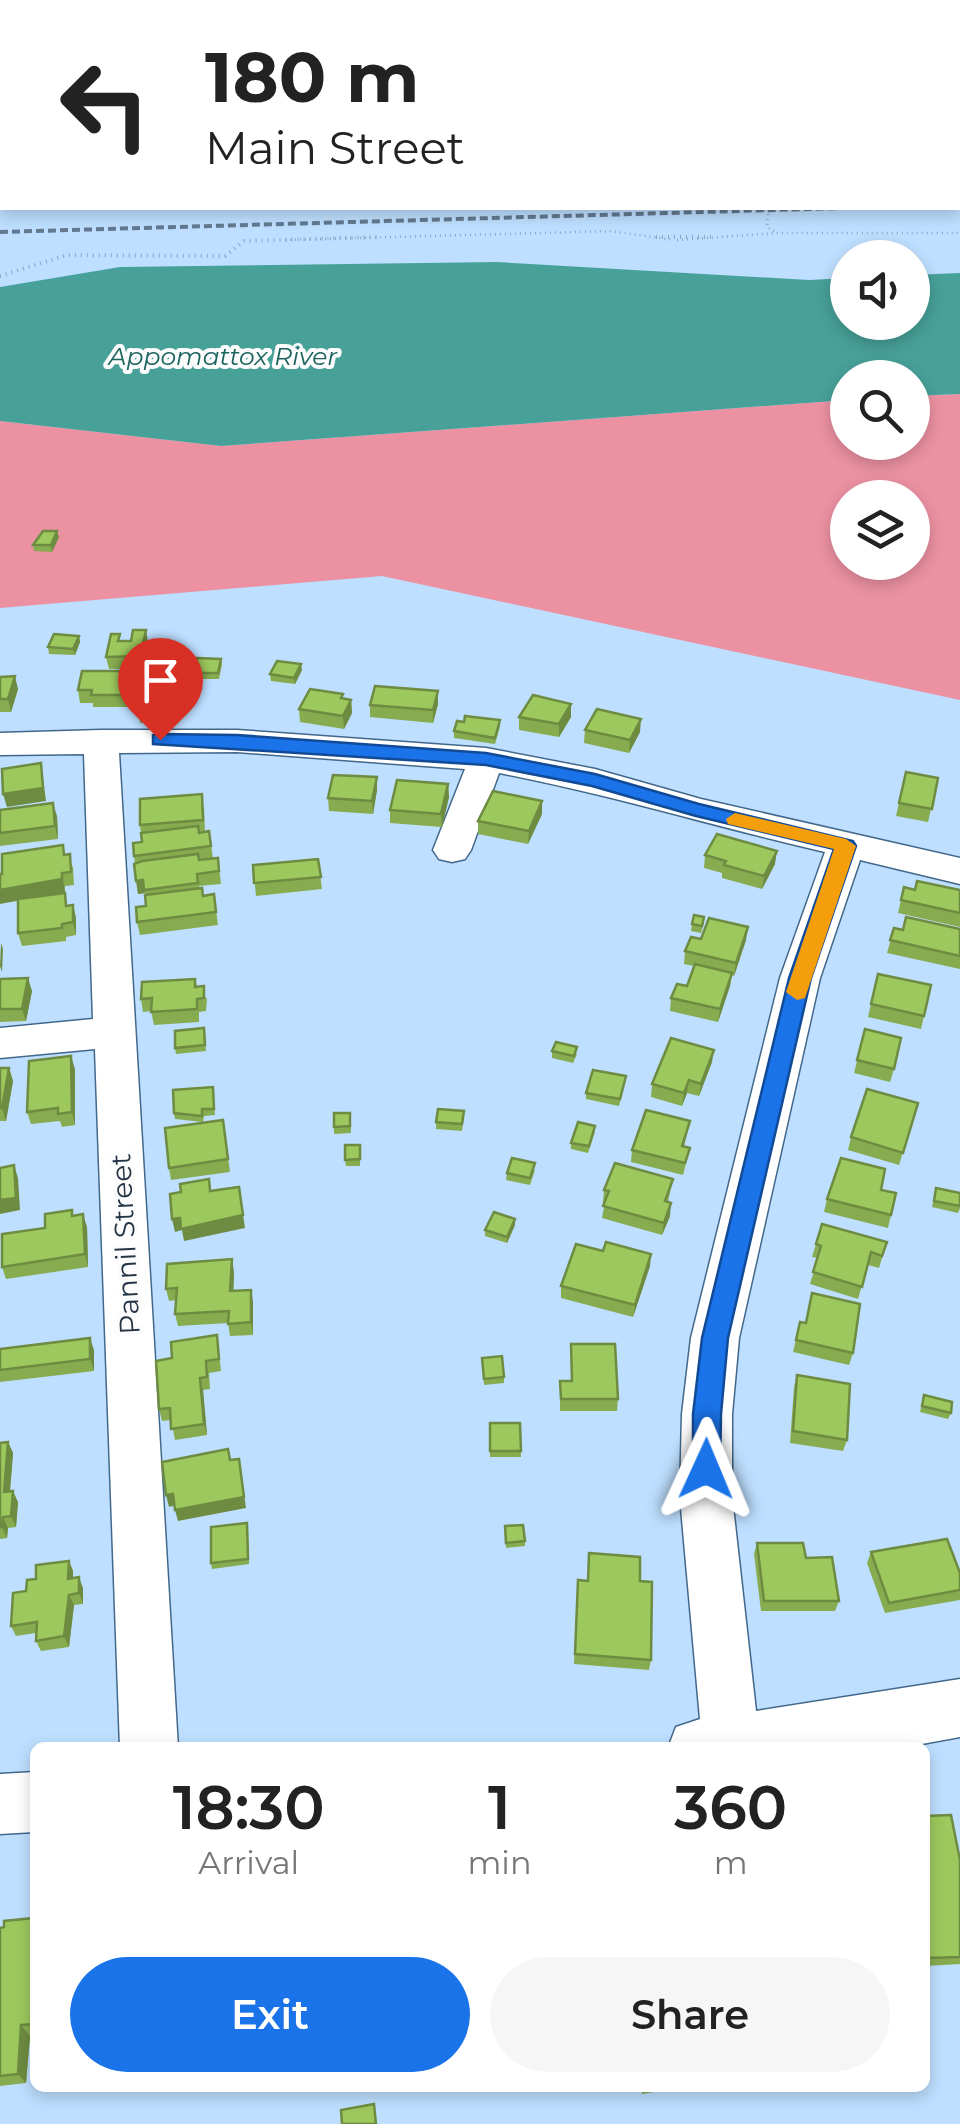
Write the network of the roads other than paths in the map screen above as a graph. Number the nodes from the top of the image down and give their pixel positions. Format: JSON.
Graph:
{"nodes":[{"id":1,"x":101,"y":741,"type":"junction"},
{"id":2,"x":0,"y":744,"type":"edge"},
{"id":3,"x":486,"y":759,"type":"junction"},
{"id":4,"x":846,"y":846,"type":"junction"},
{"id":5,"x":452,"y":850,"type":"dead end"},
{"id":6,"x":960,"y":871,"type":"edge"},
{"id":7,"x":115,"y":1032,"type":"junction"},
{"id":8,"x":0,"y":1043,"type":"edge"},
{"id":9,"x":960,"y":1708,"type":"edge"},
{"id":10,"x":149,"y":1742,"type":"edge"},
{"id":11,"x":714,"y":1742,"type":"edge"},
{"id":12,"x":740,"y":1742,"type":"edge"},
{"id":13,"x":30,"y":1802,"type":"edge"},
{"id":14,"x":0,"y":1804,"type":"edge"}],
"edges":[{"from":1,"to":2,"type":"street"},
{"from":1,"to":3,"type":"street"},
{"from":1,"to":7,"type":"street","name":"Pannil Street"},
{"from":3,"to":4,"type":"street"},
{"from":3,"to":5,"type":"street"},
{"from":4,"to":6,"type":"street"},
{"from":4,"to":11,"type":"street"},
{"from":7,"to":8,"type":"street"},
{"from":7,"to":10,"type":"street","name":"Pannil Street"},
{"from":9,"to":12,"type":"street"},
{"from":13,"to":14,"type":"street"}]}
